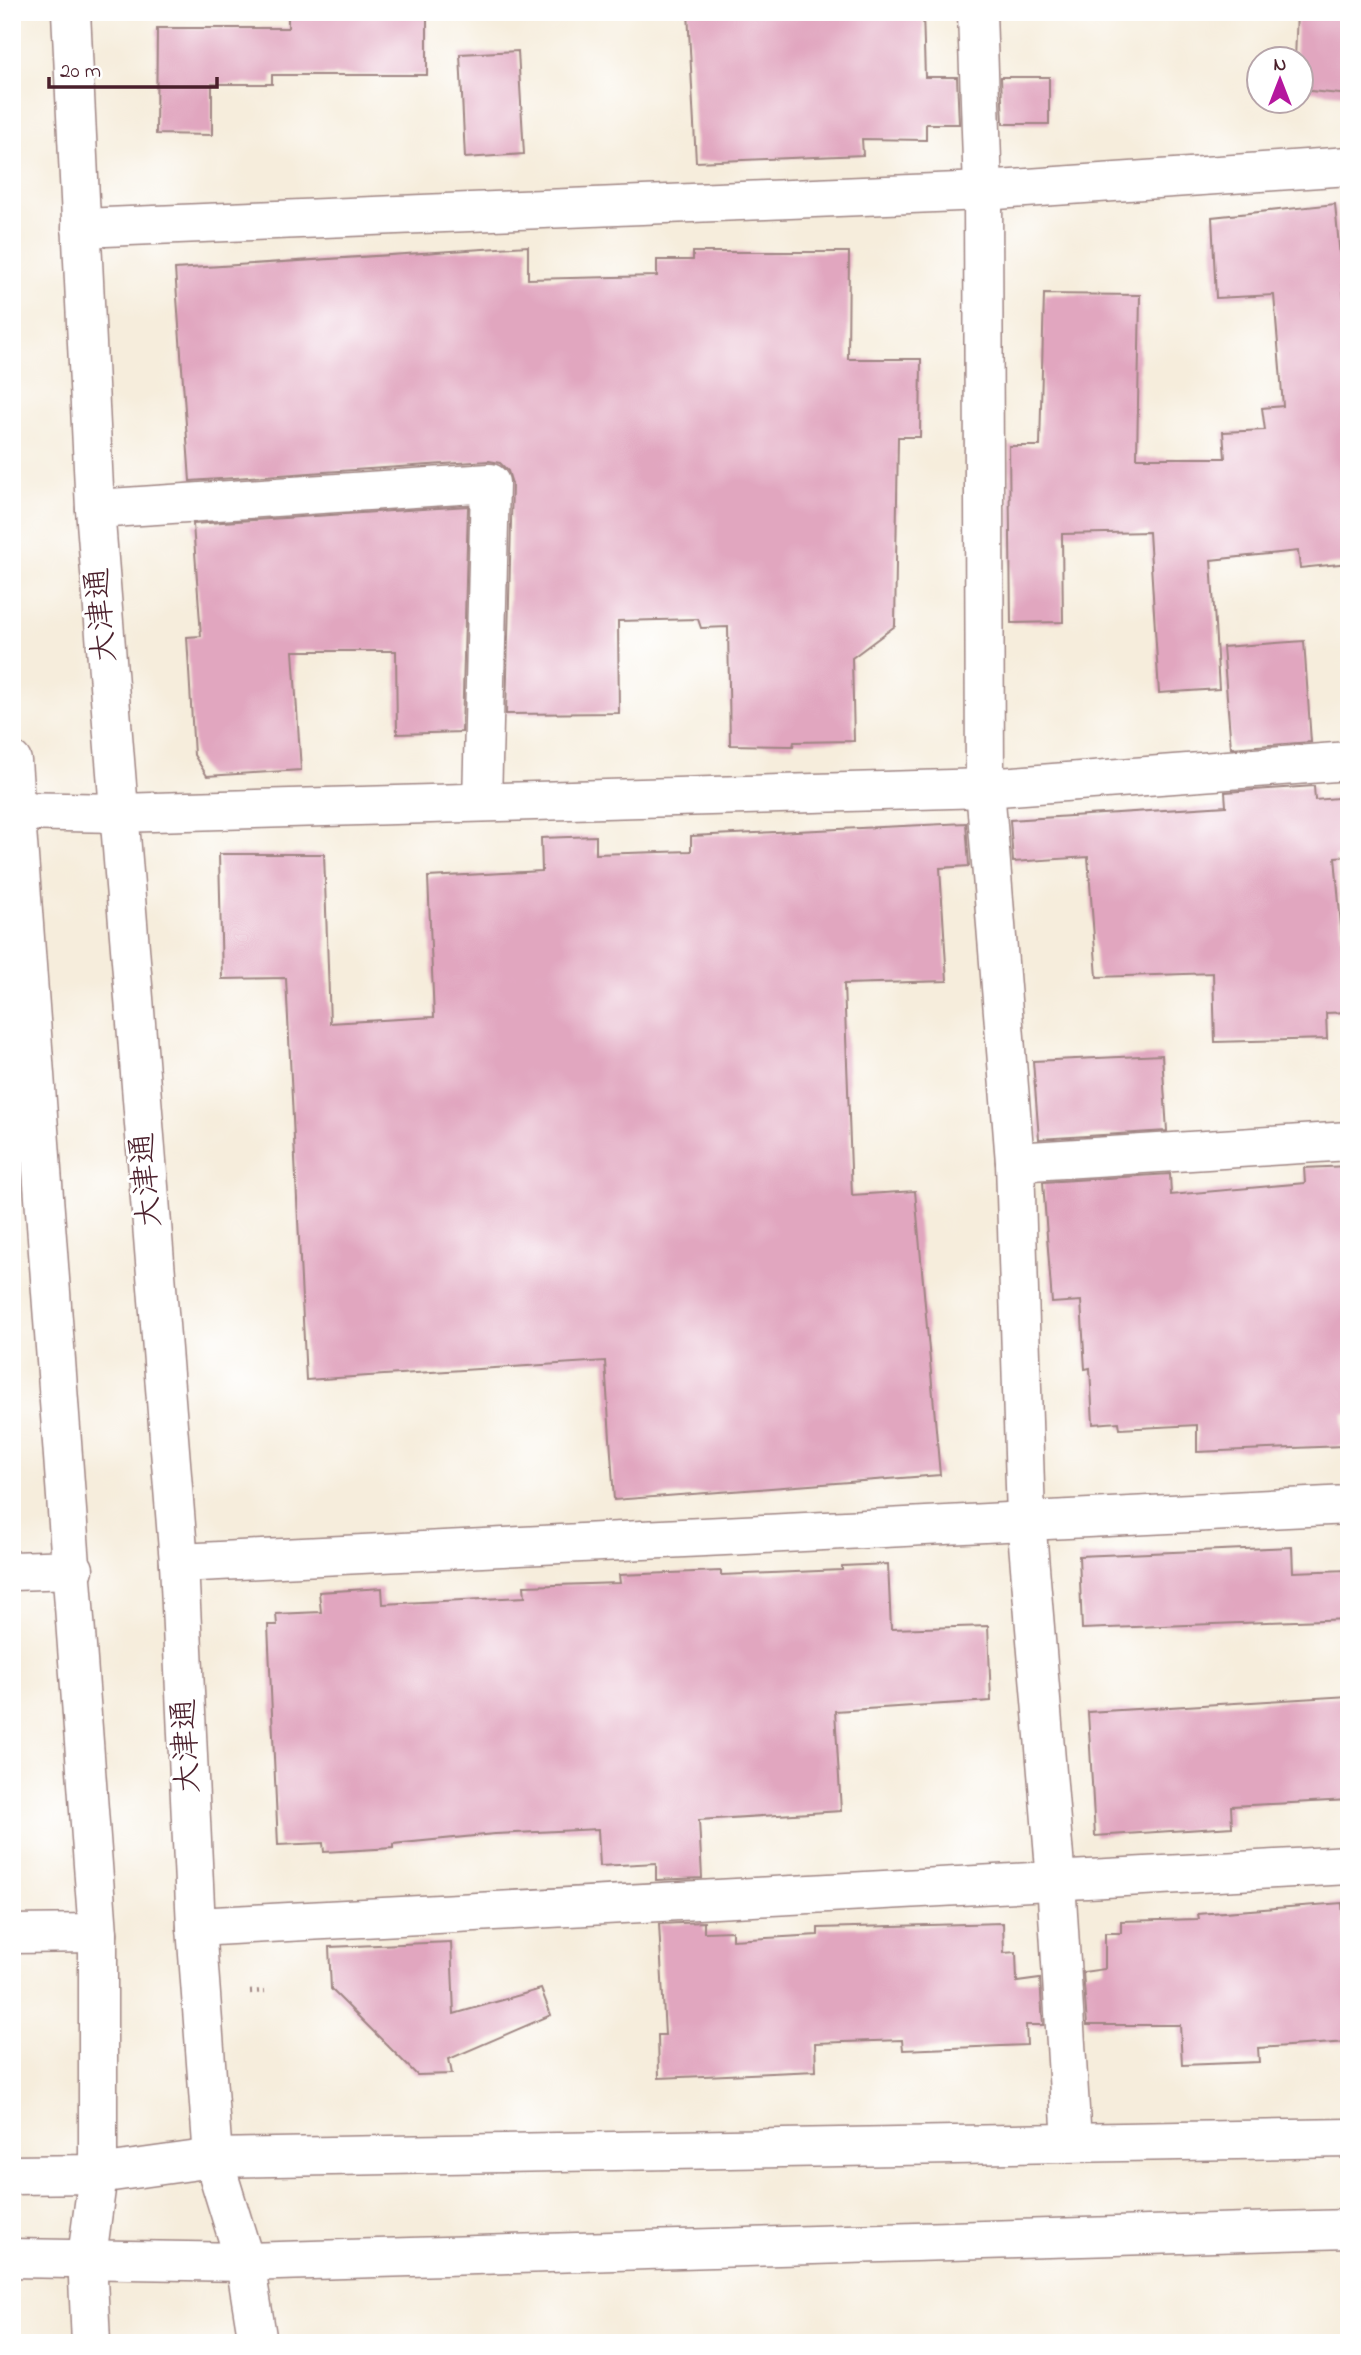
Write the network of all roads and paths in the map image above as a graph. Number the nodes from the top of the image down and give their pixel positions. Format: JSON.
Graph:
{"nodes":[{"id":1,"x":71,"y":12,"type":"edge"},
{"id":2,"x":977,"y":12,"type":"edge"},
{"id":3,"x":1349,"y":166,"type":"edge"},
{"id":4,"x":983,"y":191,"type":"junction"},
{"id":5,"x":81,"y":228,"type":"junction"},
{"id":6,"x":94,"y":509,"type":"junction"},
{"id":7,"x":12,"y":761,"type":"edge"},
{"id":8,"x":1349,"y":761,"type":"edge"},
{"id":9,"x":985,"y":788,"type":"junction"},
{"id":10,"x":482,"y":802,"type":"junction"},
{"id":11,"x":14,"y":811,"type":"edge"},
{"id":12,"x":119,"y":813,"type":"junction"},
{"id":13,"x":1349,"y":1141,"type":"edge"},
{"id":14,"x":1015,"y":1162,"type":"junction"},
{"id":15,"x":1349,"y":1505,"type":"edge"},
{"id":16,"x":1026,"y":1519,"type":"junction"},
{"id":17,"x":179,"y":1563,"type":"junction"},
{"id":18,"x":74,"y":1569,"type":"junction"},
{"id":19,"x":12,"y":1571,"type":"edge"},
{"id":20,"x":1349,"y":1865,"type":"edge"},
{"id":21,"x":1056,"y":1881,"type":"junction"},
{"id":22,"x":197,"y":1927,"type":"junction"},
{"id":23,"x":98,"y":1933,"type":"junction"},
{"id":24,"x":12,"y":1934,"type":"edge"},
{"id":25,"x":1349,"y":2138,"type":"edge"},
{"id":26,"x":1072,"y":2142,"type":"junction"},
{"id":27,"x":213,"y":2158,"type":"junction"},
{"id":28,"x":98,"y":2174,"type":"junction"},
{"id":29,"x":12,"y":2175,"type":"edge"},
{"id":30,"x":1349,"y":2229,"type":"edge"},
{"id":31,"x":87,"y":2257,"type":"junction"},
{"id":32,"x":12,"y":2258,"type":"edge"},
{"id":33,"x":246,"y":2262,"type":"junction"},
{"id":34,"x":91,"y":2343,"type":"edge"},
{"id":35,"x":258,"y":2343,"type":"edge"}],
"edges":[{"from":1,"to":5,"type":"street","name":"大津通"},
{"from":2,"to":4,"type":"street"},
{"from":3,"to":4,"type":"street"},
{"from":4,"to":5,"type":"street"},
{"from":4,"to":9,"type":"street"},
{"from":5,"to":6,"type":"street","name":"大津通"},
{"from":6,"to":10,"type":"street"},
{"from":6,"to":12,"type":"street","name":"大津通"},
{"from":7,"to":11,"type":"street"},
{"from":8,"to":9,"type":"street"},
{"from":9,"to":10,"type":"street"},
{"from":9,"to":14,"type":"street"},
{"from":10,"to":12,"type":"street"},
{"from":11,"to":12,"type":"street"},
{"from":11,"to":18,"type":"street"},
{"from":12,"to":17,"type":"street","name":"大津通"},
{"from":13,"to":14,"type":"street"},
{"from":14,"to":16,"type":"street"},
{"from":15,"to":16,"type":"street"},
{"from":16,"to":17,"type":"street"},
{"from":16,"to":21,"type":"street"},
{"from":17,"to":22,"type":"street","name":"大津通"},
{"from":18,"to":19,"type":"street"},
{"from":18,"to":23,"type":"street"},
{"from":20,"to":21,"type":"street"},
{"from":21,"to":22,"type":"street"},
{"from":21,"to":26,"type":"street"},
{"from":22,"to":27,"type":"street","name":"大津通"},
{"from":23,"to":24,"type":"street"},
{"from":23,"to":28,"type":"street"},
{"from":25,"to":26,"type":"street"},
{"from":26,"to":27,"type":"street"},
{"from":27,"to":28,"type":"street"},
{"from":27,"to":33,"type":"street","name":"大津通"},
{"from":28,"to":29,"type":"street"},
{"from":28,"to":31,"type":"street"},
{"from":30,"to":33,"type":"street"},
{"from":31,"to":32,"type":"street"},
{"from":31,"to":33,"type":"street"},
{"from":31,"to":34,"type":"street"},
{"from":33,"to":35,"type":"street","name":"大津通"}]}
